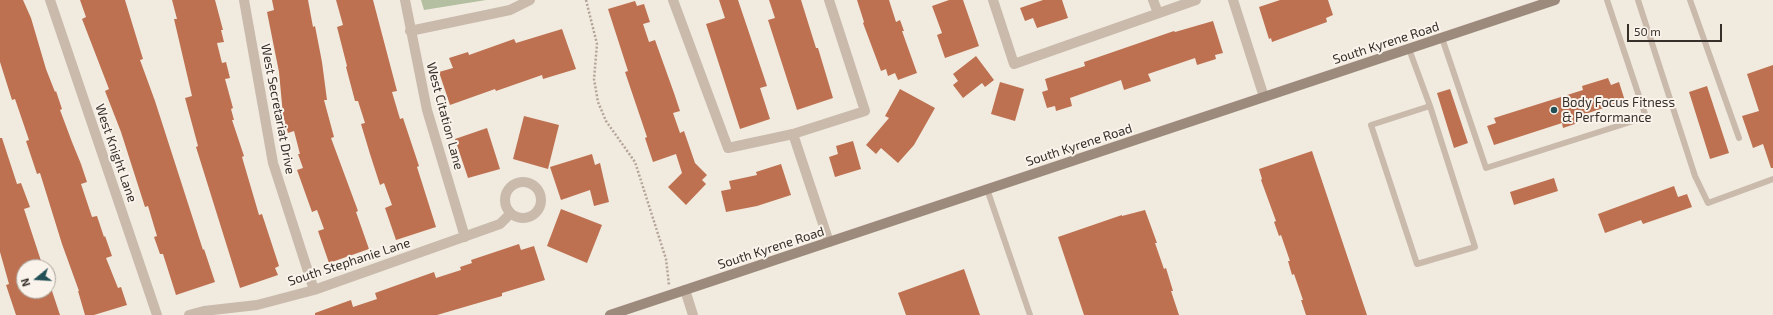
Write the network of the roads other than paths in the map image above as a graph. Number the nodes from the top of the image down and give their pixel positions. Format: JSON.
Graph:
{"nodes":[{"id":1,"x":50,"y":0,"type":"edge"},
{"id":2,"x":244,"y":0,"type":"edge"},
{"id":3,"x":404,"y":0,"type":"edge"},
{"id":4,"x":530,"y":0,"type":"edge"},
{"id":5,"x":673,"y":0,"type":"edge"},
{"id":6,"x":829,"y":0,"type":"edge"},
{"id":7,"x":993,"y":0,"type":"edge"},
{"id":8,"x":1153,"y":0,"type":"edge"},
{"id":9,"x":1196,"y":0,"type":"edge"},
{"id":10,"x":1233,"y":0,"type":"edge"},
{"id":11,"x":1555,"y":0,"type":"edge"},
{"id":12,"x":1607,"y":0,"type":"edge"},
{"id":13,"x":1638,"y":0,"type":"edge"},
{"id":14,"x":1690,"y":0,"type":"edge"},
{"id":15,"x":1158,"y":13,"type":"junction"},
{"id":16,"x":410,"y":31,"type":"junction"},
{"id":17,"x":1442,"y":38,"type":"junction"},
{"id":18,"x":1409,"y":49,"type":"junction"},
{"id":19,"x":1264,"y":97,"type":"junction"},
{"id":20,"x":1430,"y":106,"type":"junction"},
{"id":21,"x":793,"y":134,"type":"junction"},
{"id":22,"x":1739,"y":138,"type":"dead end"},
{"id":23,"x":1773,"y":179,"type":"edge"},
{"id":24,"x":987,"y":190,"type":"junction"},
{"id":25,"x":510,"y":214,"type":"dead end"},
{"id":26,"x":465,"y":237,"type":"junction"},
{"id":27,"x":829,"y":242,"type":"junction"},
{"id":28,"x":314,"y":290,"type":"junction"},
{"id":29,"x":685,"y":290,"type":"junction"},
{"id":30,"x":157,"y":315,"type":"edge"},
{"id":31,"x":189,"y":315,"type":"edge"},
{"id":32,"x":610,"y":315,"type":"edge"},
{"id":33,"x":693,"y":315,"type":"edge"},
{"id":34,"x":1030,"y":315,"type":"edge"}],
"edges":[{"from":1,"to":30,"type":"street","name":"West Knight Lane"},
{"from":2,"to":28,"type":"street","name":"West Secretariat Drive"},
{"from":3,"to":16,"type":"street","name":"West Citation Lane"},
{"from":4,"to":16,"type":"street"},
{"from":5,"to":21,"type":"street"},
{"from":6,"to":21,"type":"street"},
{"from":7,"to":15,"type":"street"},
{"from":8,"to":15,"type":"street"},
{"from":9,"to":15,"type":"street"},
{"from":10,"to":19,"type":"street"},
{"from":11,"to":17,"type":"main road","name":"South Kyrene Road"},
{"from":12,"to":17,"type":"lane"},
{"from":13,"to":23,"type":"lane"},
{"from":14,"to":22,"type":"lane"},
{"from":16,"to":26,"type":"street","name":"West Citation Lane"},
{"from":17,"to":18,"type":"main road","name":"South Kyrene Road"},
{"from":18,"to":19,"type":"main road","name":"South Kyrene Road"},
{"from":18,"to":20,"type":"lane"},
{"from":19,"to":24,"type":"main road","name":"South Kyrene Road"},
{"from":20,"to":20,"type":"lane"},
{"from":21,"to":27,"type":"street"},
{"from":24,"to":27,"type":"main road","name":"South Kyrene Road"},
{"from":24,"to":34,"type":"lane"},
{"from":25,"to":26,"type":"street","name":"South Stephanie Lane"},
{"from":26,"to":28,"type":"street","name":"South Stephanie Lane"},
{"from":27,"to":29,"type":"main road","name":"South Kyrene Road"},
{"from":28,"to":31,"type":"street","name":"South Stephanie Lane"},
{"from":29,"to":32,"type":"main road","name":"South Kyrene Road"},
{"from":29,"to":33,"type":"street"}]}
